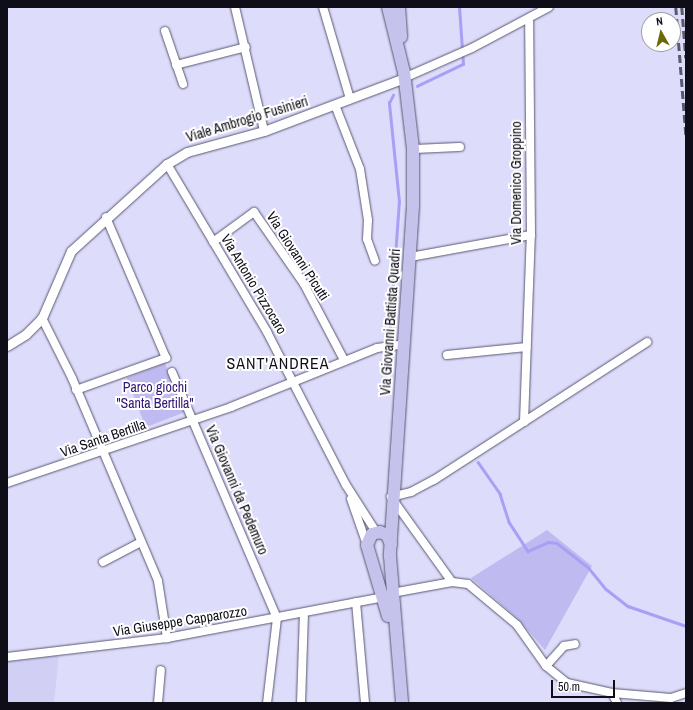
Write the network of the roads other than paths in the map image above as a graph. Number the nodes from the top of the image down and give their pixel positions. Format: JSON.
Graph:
{"nodes":[{"id":1,"x":235,"y":7,"type":"edge"},
{"id":2,"x":323,"y":7,"type":"edge"},
{"id":3,"x":388,"y":7,"type":"edge"},
{"id":4,"x":399,"y":7,"type":"edge"},
{"id":5,"x":544,"y":8,"type":"edge"},
{"id":6,"x":529,"y":18,"type":"junction"},
{"id":7,"x":165,"y":31,"type":"dead end"},
{"id":8,"x":246,"y":46,"type":"junction"},
{"id":9,"x":176,"y":65,"type":"junction"},
{"id":10,"x":404,"y":75,"type":"junction"},
{"id":11,"x":183,"y":84,"type":"dead end"},
{"id":12,"x":350,"y":98,"type":"junction"},
{"id":13,"x":335,"y":105,"type":"junction"},
{"id":14,"x":264,"y":131,"type":"junction"},
{"id":15,"x":460,"y":147,"type":"dead end"},
{"id":16,"x":413,"y":149,"type":"junction"},
{"id":17,"x":166,"y":164,"type":"junction"},
{"id":18,"x":106,"y":217,"type":"junction"},
{"id":19,"x":530,"y":235,"type":"junction"},
{"id":20,"x":213,"y":242,"type":"junction"},
{"id":21,"x":410,"y":257,"type":"junction"},
{"id":22,"x":375,"y":261,"type":"dead end"},
{"id":23,"x":42,"y":318,"type":"junction"},
{"id":24,"x":647,"y":342,"type":"dead end"},
{"id":25,"x":404,"y":344,"type":"junction"},
{"id":26,"x":7,"y":346,"type":"edge"},
{"id":27,"x":527,"y":347,"type":"junction"},
{"id":28,"x":447,"y":355,"type":"dead end"},
{"id":29,"x":344,"y":360,"type":"junction"},
{"id":30,"x":172,"y":372,"type":"dead end"},
{"id":31,"x":296,"y":382,"type":"junction"},
{"id":32,"x":76,"y":390,"type":"junction"},
{"id":33,"x":194,"y":419,"type":"junction"},
{"id":34,"x":524,"y":422,"type":"junction"},
{"id":35,"x":104,"y":453,"type":"junction"},
{"id":36,"x":7,"y":483,"type":"edge"},
{"id":37,"x":346,"y":485,"type":"junction"},
{"id":38,"x":391,"y":497,"type":"junction"},
{"id":39,"x":378,"y":532,"type":"junction"},
{"id":40,"x":141,"y":542,"type":"junction"},
{"id":41,"x":391,"y":547,"type":"junction"},
{"id":42,"x":369,"y":548,"type":"junction"},
{"id":43,"x":103,"y":562,"type":"dead end"},
{"id":44,"x":452,"y":582,"type":"junction"},
{"id":45,"x":388,"y":595,"type":"junction"},
{"id":46,"x":356,"y":602,"type":"junction"},
{"id":47,"x":304,"y":613,"type":"junction"},
{"id":48,"x":277,"y":618,"type":"junction"},
{"id":49,"x":167,"y":638,"type":"junction"},
{"id":50,"x":575,"y":644,"type":"dead end"},
{"id":51,"x":7,"y":657,"type":"edge"},
{"id":52,"x":546,"y":666,"type":"junction"},
{"id":53,"x":161,"y":670,"type":"dead end"},
{"id":54,"x":612,"y":693,"type":"junction"},
{"id":55,"x":686,"y":694,"type":"edge"},
{"id":56,"x":365,"y":702,"type":"dead end"},
{"id":57,"x":158,"y":703,"type":"edge"},
{"id":58,"x":266,"y":703,"type":"edge"},
{"id":59,"x":301,"y":703,"type":"edge"},
{"id":60,"x":402,"y":703,"type":"edge"},
{"id":61,"x":617,"y":703,"type":"edge"}],
"edges":[{"from":1,"to":8,"type":"street"},
{"from":2,"to":12,"type":"street"},
{"from":3,"to":10,"type":"main road","name":"Via Giovanni Battista Quadri"},
{"from":4,"to":10,"type":"main road"},
{"from":5,"to":6,"type":"street","name":"Viale Ambrogio Fusinieri"},
{"from":6,"to":10,"type":"street","name":"Viale Ambrogio Fusinieri"},
{"from":6,"to":19,"type":"street","name":"Via Domenico Groppino"},
{"from":7,"to":9,"type":"street"},
{"from":8,"to":9,"type":"street"},
{"from":8,"to":14,"type":"street"},
{"from":9,"to":11,"type":"street"},
{"from":10,"to":12,"type":"street","name":"Viale Ambrogio Fusinieri"},
{"from":10,"to":16,"type":"main road","name":"Via Giovanni Battista Quadri"},
{"from":12,"to":13,"type":"street","name":"Viale Ambrogio Fusinieri"},
{"from":13,"to":14,"type":"street","name":"Viale Ambrogio Fusinieri"},
{"from":13,"to":22,"type":"street"},
{"from":14,"to":17,"type":"street","name":"Viale Ambrogio Fusinieri"},
{"from":15,"to":16,"type":"street"},
{"from":16,"to":21,"type":"main road","name":"Via Giovanni Battista Quadri"},
{"from":17,"to":18,"type":"street","name":"Viale Ambrogio Fusinieri"},
{"from":17,"to":20,"type":"street","name":"Via Antonio Pizzocaro"},
{"from":18,"to":23,"type":"street","name":"Viale Ambrogio Fusinieri"},
{"from":18,"to":32,"type":"street"},
{"from":19,"to":21,"type":"street"},
{"from":19,"to":27,"type":"street","name":"Via Domenico Groppino"},
{"from":20,"to":29,"type":"street","name":"Via Giovanni Picutti"},
{"from":20,"to":31,"type":"street","name":"Via Antonio Pizzocaro"},
{"from":21,"to":25,"type":"main road","name":"Via Giovanni Battista Quadri"},
{"from":23,"to":26,"type":"street","name":"Viale Ambrogio Fusinieri"},
{"from":23,"to":32,"type":"street"},
{"from":24,"to":34,"type":"street"},
{"from":25,"to":29,"type":"street","name":"Via Santa Bertilla"},
{"from":25,"to":38,"type":"main road","name":"Via Giovanni Battista Quadri"},
{"from":27,"to":28,"type":"street"},
{"from":27,"to":34,"type":"street","name":"Via Domenico Groppino"},
{"from":29,"to":31,"type":"street","name":"Via Santa Bertilla"},
{"from":30,"to":33,"type":"street","name":"Via Giovanni da Pedemuro"},
{"from":31,"to":33,"type":"street","name":"Via Santa Bertilla"},
{"from":31,"to":37,"type":"street","name":"Via Antonio Pizzocaro"},
{"from":32,"to":35,"type":"street"},
{"from":33,"to":35,"type":"street","name":"Via Santa Bertilla"},
{"from":33,"to":48,"type":"street","name":"Via Giovanni da Pedemuro"},
{"from":34,"to":38,"type":"street"},
{"from":35,"to":36,"type":"street","name":"Via Santa Bertilla"},
{"from":35,"to":40,"type":"street"},
{"from":37,"to":39,"type":"street","name":"Via Antonio Pizzocaro"},
{"from":37,"to":42,"type":"street","name":"Via Antonio Pizzocaro"},
{"from":38,"to":39,"type":"main road","name":"Via Giovanni Battista Quadri"},
{"from":38,"to":41,"type":"main road","name":"Via Giovanni Battista Quadri"},
{"from":38,"to":44,"type":"street"},
{"from":39,"to":41,"type":"main road"},
{"from":39,"to":42,"type":"main road","name":"Via Giovanni Battista Quadri"},
{"from":40,"to":43,"type":"street"},
{"from":40,"to":49,"type":"street"},
{"from":41,"to":42,"type":"main road"},
{"from":41,"to":45,"type":"main road","name":"Via Giovanni Battista Quadri"},
{"from":42,"to":45,"type":"main road","name":"Via Giovanni Battista Quadri"},
{"from":44,"to":45,"type":"street","name":"Via Giuseppe Capparozzo"},
{"from":44,"to":52,"type":"street"},
{"from":45,"to":46,"type":"street","name":"Via Giuseppe Capparozzo"},
{"from":45,"to":60,"type":"main road","name":"Via Giovanni Battista Quadri"},
{"from":46,"to":47,"type":"street","name":"Via Giuseppe Capparozzo"},
{"from":46,"to":56,"type":"street"},
{"from":47,"to":48,"type":"street","name":"Via Giuseppe Capparozzo"},
{"from":47,"to":59,"type":"street"},
{"from":48,"to":49,"type":"street","name":"Via Giuseppe Capparozzo"},
{"from":48,"to":58,"type":"street"},
{"from":49,"to":51,"type":"street","name":"Via Giuseppe Capparozzo"},
{"from":50,"to":52,"type":"street"},
{"from":52,"to":54,"type":"street"},
{"from":53,"to":57,"type":"street"},
{"from":54,"to":55,"type":"street"},
{"from":54,"to":61,"type":"street"}]}
